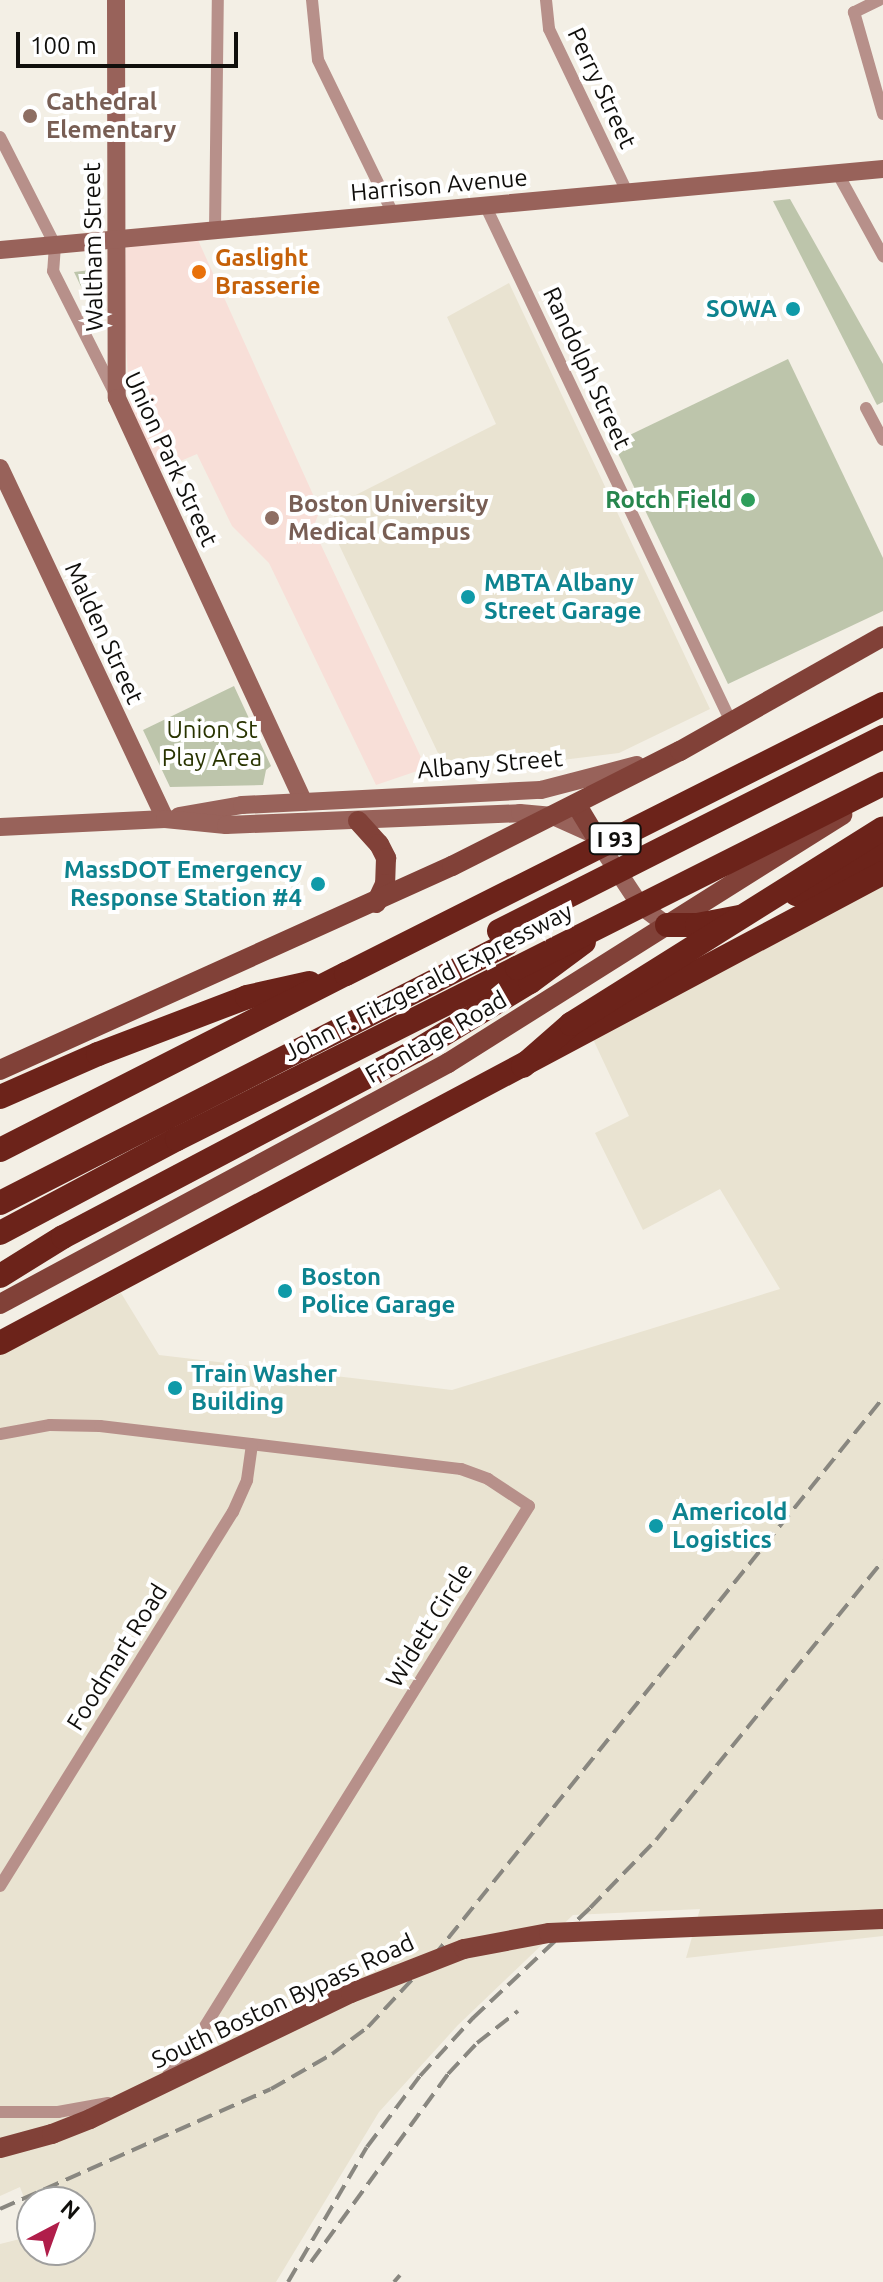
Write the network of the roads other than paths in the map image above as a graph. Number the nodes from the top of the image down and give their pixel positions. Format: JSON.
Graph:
{"nodes":[{"id":1,"x":116,"y":0,"type":"edge"},
{"id":2,"x":218,"y":0,"type":"edge"},
{"id":3,"x":312,"y":0,"type":"edge"},
{"id":4,"x":546,"y":0,"type":"edge"},
{"id":5,"x":879,"y":0,"type":"edge"},
{"id":6,"x":883,"y":114,"type":"edge"},
{"id":7,"x":0,"y":137,"type":"edge"},
{"id":8,"x":883,"y":169,"type":"edge"},
{"id":9,"x":838,"y":174,"type":"junction"},
{"id":10,"x":627,"y":192,"type":"junction"},
{"id":11,"x":485,"y":205,"type":"junction"},
{"id":12,"x":393,"y":214,"type":"junction"},
{"id":13,"x":215,"y":230,"type":"junction"},
{"id":14,"x":116,"y":239,"type":"junction"},
{"id":15,"x":55,"y":245,"type":"junction"},
{"id":16,"x":0,"y":250,"type":"edge"},
{"id":17,"x":883,"y":256,"type":"edge"},
{"id":18,"x":117,"y":398,"type":"junction"},
{"id":19,"x":866,"y":408,"type":"dead end"},
{"id":20,"x":883,"y":440,"type":"edge"},
{"id":21,"x":0,"y":468,"type":"edge"},
{"id":22,"x":883,"y":636,"type":"edge"},
{"id":23,"x":883,"y":704,"type":"edge"},
{"id":24,"x":731,"y":722,"type":"junction"},
{"id":25,"x":883,"y":737,"type":"edge"},
{"id":26,"x":680,"y":751,"type":"junction"},
{"id":27,"x":883,"y":755,"type":"edge"},
{"id":28,"x":883,"y":787,"type":"edge"},
{"id":29,"x":304,"y":802,"type":"junction"},
{"id":30,"x":576,"y":804,"type":"junction"},
{"id":31,"x":553,"y":816,"type":"junction"},
{"id":32,"x":165,"y":819,"type":"junction"},
{"id":33,"x":358,"y":821,"type":"junction"},
{"id":34,"x":0,"y":827,"type":"edge"},
{"id":35,"x":883,"y":828,"type":"edge"},
{"id":36,"x":599,"y":842,"type":"junction"},
{"id":37,"x":883,"y":848,"type":"edge"},
{"id":38,"x":883,"y":873,"type":"edge"},
{"id":39,"x":376,"y":903,"type":"junction"},
{"id":40,"x":667,"y":925,"type":"junction"},
{"id":41,"x":503,"y":938,"type":"junction"},
{"id":42,"x":346,"y":974,"type":"junction"},
{"id":43,"x":524,"y":975,"type":"junction"},
{"id":44,"x":523,"y":1066,"type":"junction"},
{"id":45,"x":0,"y":1070,"type":"edge"},
{"id":46,"x":0,"y":1097,"type":"edge"},
{"id":47,"x":0,"y":1150,"type":"edge"},
{"id":48,"x":0,"y":1185,"type":"edge"},
{"id":49,"x":0,"y":1203,"type":"edge"},
{"id":50,"x":0,"y":1233,"type":"edge"},
{"id":51,"x":0,"y":1276,"type":"edge"},
{"id":52,"x":0,"y":1304,"type":"edge"},
{"id":53,"x":0,"y":1343,"type":"edge"},
{"id":54,"x":0,"y":1434,"type":"edge"},
{"id":55,"x":252,"y":1444,"type":"junction"},
{"id":56,"x":0,"y":1886,"type":"edge"},
{"id":57,"x":883,"y":1919,"type":"edge"},
{"id":58,"x":0,"y":2112,"type":"edge"},
{"id":59,"x":0,"y":2148,"type":"edge"}],
"edges":[{"from":1,"to":14,"type":"main road","name":"Waltham Street"},
{"from":2,"to":13,"type":"street"},
{"from":3,"to":12,"type":"street"},
{"from":4,"to":10,"type":"street","name":"Perry Street"},
{"from":5,"to":6,"type":"street"},
{"from":7,"to":15,"type":"street","name":"Union Park Street"},
{"from":8,"to":9,"type":"main road","name":"Harrison Avenue"},
{"from":9,"to":10,"type":"main road","name":"Harrison Avenue"},
{"from":9,"to":17,"type":"street"},
{"from":10,"to":11,"type":"main road","name":"Harrison Avenue"},
{"from":11,"to":12,"type":"main road","name":"Harrison Avenue"},
{"from":11,"to":24,"type":"street","name":"Randolph Street"},
{"from":12,"to":13,"type":"main road","name":"Harrison Avenue"},
{"from":13,"to":14,"type":"main road","name":"Harrison Avenue"},
{"from":14,"to":15,"type":"main road","name":"Harrison Avenue"},
{"from":14,"to":18,"type":"main road","name":"Waltham Street"},
{"from":15,"to":16,"type":"main road","name":"Harrison Avenue"},
{"from":15,"to":18,"type":"street","name":"Union Park Street"},
{"from":18,"to":29,"type":"main road","name":"Union Park Street"},
{"from":19,"to":20,"type":"street"},
{"from":21,"to":32,"type":"main road","name":"Malden Street"},
{"from":22,"to":24,"type":"main road","name":"Albany Street"},
{"from":23,"to":42,"type":"highway","name":"John F. Fitzgerald Expressway","number":"I 93","bridge":true},
{"from":24,"to":26,"type":"main road","name":"Albany Street"},
{"from":25,"to":41,"type":"highway","bridge":true},
{"from":26,"to":29,"type":"main road","name":"Albany Street"},
{"from":26,"to":30,"type":"main road"},
{"from":27,"to":41,"type":"highway"},
{"from":28,"to":40,"type":"main road","name":"Frontage Road"},
{"from":28,"to":43,"type":"highway","name":"John F. Fitzgerald Expressway","bridge":true},
{"from":29,"to":32,"type":"main road","name":"Albany Street"},
{"from":30,"to":31,"type":"main road"},
{"from":30,"to":36,"type":"main road"},
{"from":31,"to":33,"type":"main road","name":"Albany Street"},
{"from":31,"to":36,"type":"main road","name":"Albany Street"},
{"from":31,"to":39,"type":"main road"},
{"from":32,"to":33,"type":"main road","name":"Albany Street"},
{"from":32,"to":34,"type":"main road","name":"Albany Street"},
{"from":33,"to":39,"type":"main road"},
{"from":35,"to":44,"type":"highway","bridge":true},
{"from":36,"to":40,"type":"main road","name":"Albany Street"},
{"from":37,"to":40,"type":"highway"},
{"from":38,"to":44,"type":"highway","bridge":true},
{"from":39,"to":45,"type":"main road"},
{"from":40,"to":52,"type":"main road","name":"Frontage Road"},
{"from":41,"to":48,"type":"highway"},
{"from":41,"to":49,"type":"highway"},
{"from":42,"to":46,"type":"highway"},
{"from":42,"to":47,"type":"highway","name":"John F. Fitzgerald Expressway","number":"I 93"},
{"from":43,"to":50,"type":"highway","name":"John F. Fitzgerald Expressway"},
{"from":43,"to":51,"type":"highway"},
{"from":44,"to":53,"type":"highway"},
{"from":54,"to":55,"type":"street","name":"Widett Circle"},
{"from":55,"to":56,"type":"street","name":"Foodmart Road"},
{"from":55,"to":58,"type":"street","name":"Widett Circle"},
{"from":57,"to":59,"type":"main road","name":"South Boston Bypass Road","bridge":true}]}
